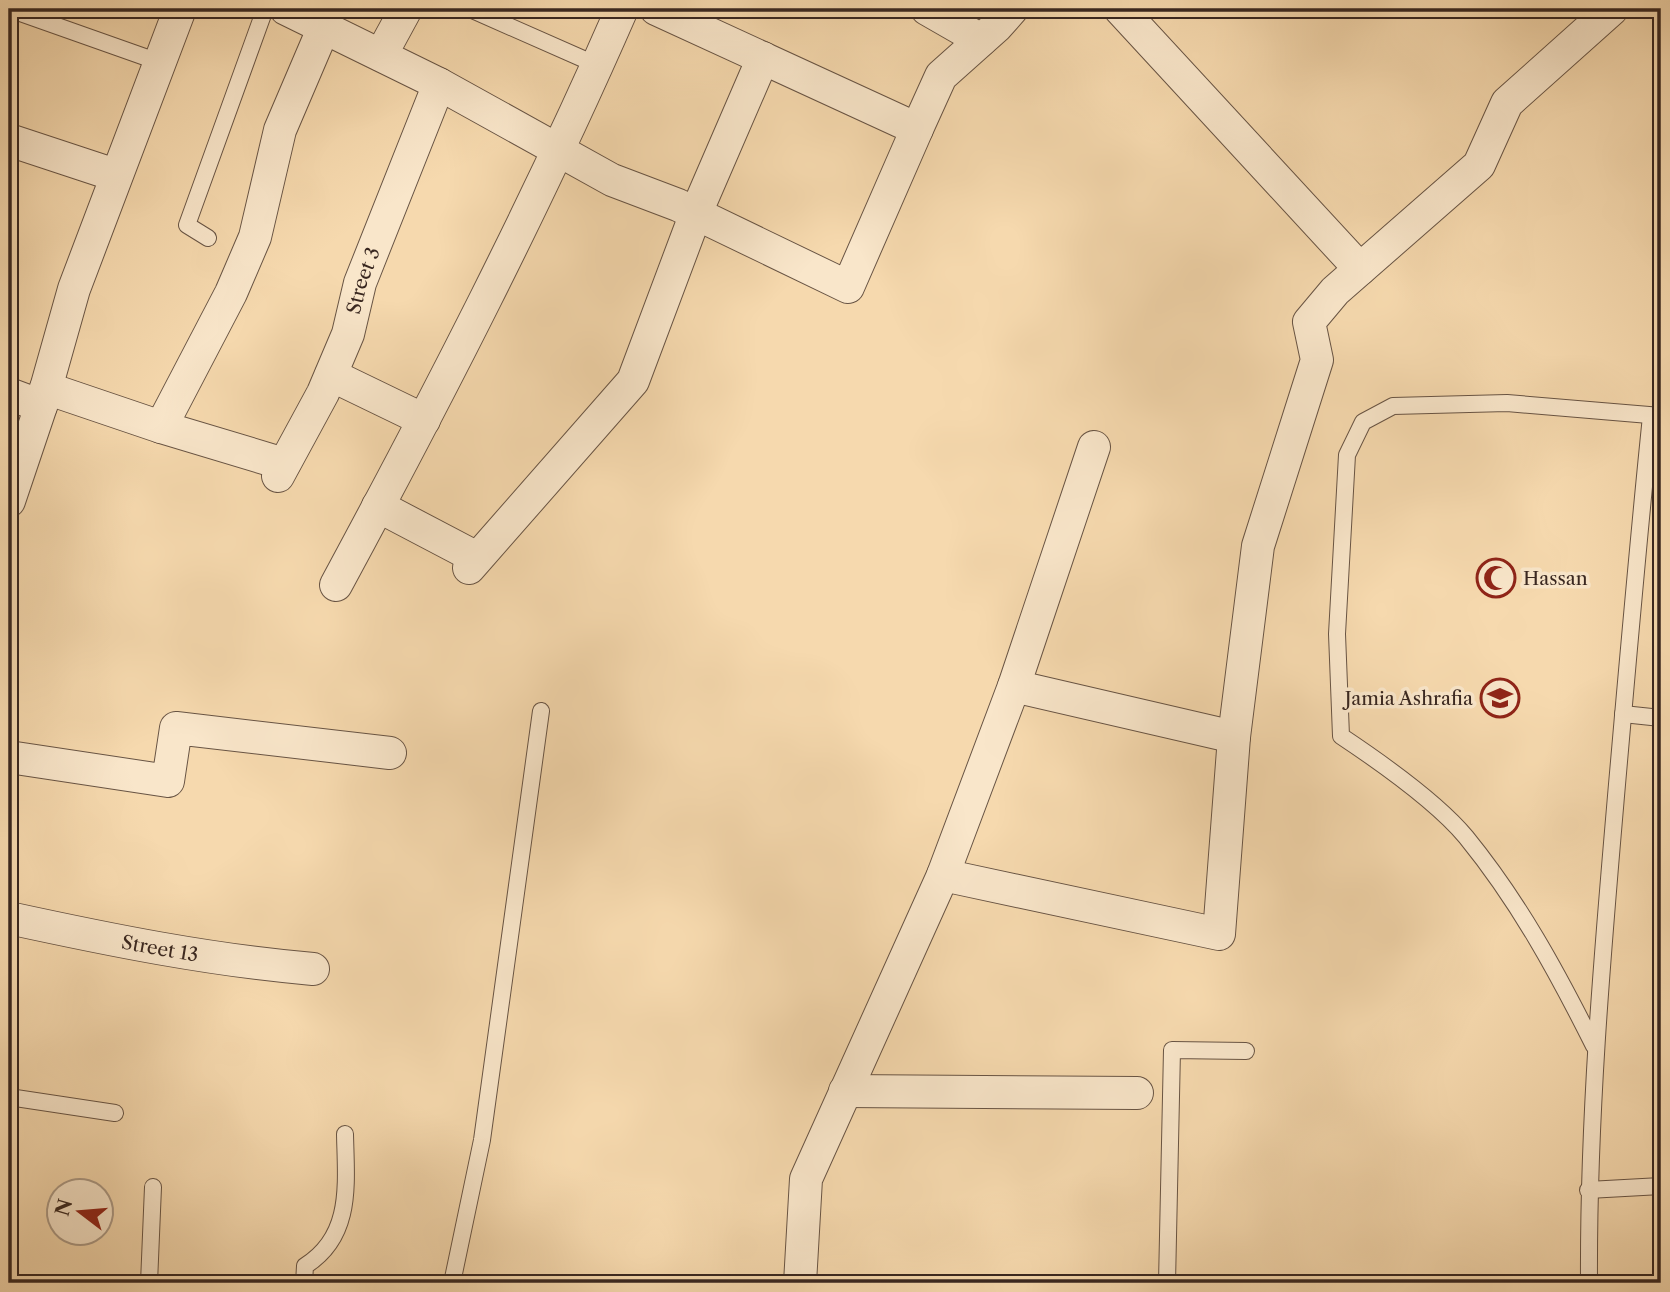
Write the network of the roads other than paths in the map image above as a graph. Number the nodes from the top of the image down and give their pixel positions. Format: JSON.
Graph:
{"nodes":[{"id":1,"x":9,"y":9,"type":"edge"},
{"id":2,"x":180,"y":9,"type":"edge"},
{"id":3,"x":265,"y":9,"type":"edge"},
{"id":4,"x":406,"y":9,"type":"edge"},
{"id":5,"x":470,"y":9,"type":"edge"},
{"id":6,"x":622,"y":9,"type":"edge"},
{"id":7,"x":656,"y":9,"type":"edge"},
{"id":8,"x":927,"y":9,"type":"edge"},
{"id":9,"x":1012,"y":9,"type":"edge"},
{"id":10,"x":1120,"y":9,"type":"edge"},
{"id":11,"x":1612,"y":9,"type":"edge"},
{"id":12,"x":302,"y":15,"type":"edge"},
{"id":13,"x":981,"y":40,"type":"junction"},
{"id":14,"x":381,"y":55,"type":"junction"},
{"id":15,"x":763,"y":58,"type":"junction"},
{"id":16,"x":159,"y":62,"type":"junction"},
{"id":17,"x":597,"y":65,"type":"junction"},
{"id":18,"x":439,"y":84,"type":"junction"},
{"id":19,"x":917,"y":129,"type":"junction"},
{"id":20,"x":9,"y":140,"type":"edge"},
{"id":21,"x":560,"y":151,"type":"junction"},
{"id":22,"x":115,"y":175,"type":"junction"},
{"id":23,"x":696,"y":213,"type":"junction"},
{"id":24,"x":208,"y":238,"type":"dead end"},
{"id":25,"x":1360,"y":269,"type":"junction"},
{"id":26,"x":331,"y":375,"type":"junction"},
{"id":27,"x":9,"y":394,"type":"edge"},
{"id":28,"x":43,"y":397,"type":"junction"},
{"id":29,"x":1656,"y":416,"type":"edge"},
{"id":30,"x":424,"y":420,"type":"junction"},
{"id":31,"x":161,"y":427,"type":"junction"},
{"id":32,"x":1094,"y":447,"type":"dead end"},
{"id":33,"x":9,"y":501,"type":"edge"},
{"id":34,"x":378,"y":506,"type":"junction"},
{"id":35,"x":336,"y":585,"type":"dead end"},
{"id":36,"x":1013,"y":686,"type":"junction"},
{"id":37,"x":541,"y":711,"type":"dead end"},
{"id":38,"x":1623,"y":715,"type":"junction"},
{"id":39,"x":1661,"y":718,"type":"edge"},
{"id":40,"x":1234,"y":737,"type":"junction"},
{"id":41,"x":390,"y":752,"type":"dead end"},
{"id":42,"x":9,"y":757,"type":"edge"},
{"id":43,"x":943,"y":875,"type":"junction"},
{"id":44,"x":9,"y":918,"type":"edge"},
{"id":45,"x":313,"y":969,"type":"dead end"},
{"id":46,"x":1594,"y":1046,"type":"junction"},
{"id":47,"x":1246,"y":1051,"type":"dead end"},
{"id":48,"x":845,"y":1091,"type":"junction"},
{"id":49,"x":1137,"y":1093,"type":"dead end"},
{"id":50,"x":9,"y":1097,"type":"edge"},
{"id":51,"x":115,"y":1113,"type":"dead end"},
{"id":52,"x":345,"y":1134,"type":"dead end"},
{"id":53,"x":1661,"y":1186,"type":"edge"},
{"id":54,"x":153,"y":1187,"type":"dead end"},
{"id":55,"x":1588,"y":1190,"type":"junction"},
{"id":56,"x":149,"y":1283,"type":"edge"},
{"id":57,"x":304,"y":1283,"type":"edge"},
{"id":58,"x":452,"y":1283,"type":"edge"},
{"id":59,"x":800,"y":1283,"type":"edge"},
{"id":60,"x":1167,"y":1283,"type":"edge"},
{"id":61,"x":1589,"y":1283,"type":"edge"}],
"edges":[{"from":1,"to":16,"type":"lane"},
{"from":2,"to":16,"type":"street"},
{"from":3,"to":24,"type":"lane"},
{"from":4,"to":14,"type":"street"},
{"from":5,"to":17,"type":"lane"},
{"from":6,"to":17,"type":"street"},
{"from":7,"to":15,"type":"street"},
{"from":8,"to":13,"type":"street"},
{"from":9,"to":13,"type":"street"},
{"from":10,"to":25,"type":"street"},
{"from":11,"to":25,"type":"street"},
{"from":12,"to":14,"type":"street"},
{"from":12,"to":31,"type":"street"},
{"from":13,"to":19,"type":"street"},
{"from":14,"to":18,"type":"street"},
{"from":15,"to":19,"type":"street"},
{"from":15,"to":23,"type":"street"},
{"from":16,"to":22,"type":"street"},
{"from":17,"to":21,"type":"street"},
{"from":18,"to":21,"type":"street"},
{"from":18,"to":26,"type":"street","name":"Street 3"},
{"from":19,"to":23,"type":"street"},
{"from":20,"to":22,"type":"street"},
{"from":21,"to":23,"type":"street"},
{"from":21,"to":30,"type":"street"},
{"from":22,"to":28,"type":"street"},
{"from":23,"to":34,"type":"street"},
{"from":25,"to":40,"type":"street"},
{"from":26,"to":30,"type":"street"},
{"from":26,"to":31,"type":"street","name":"Street 3"},
{"from":27,"to":28,"type":"street"},
{"from":28,"to":31,"type":"street"},
{"from":28,"to":33,"type":"street"},
{"from":29,"to":38,"type":"lane"},
{"from":29,"to":46,"type":"lane"},
{"from":30,"to":34,"type":"street"},
{"from":32,"to":36,"type":"street"},
{"from":34,"to":35,"type":"street"},
{"from":36,"to":40,"type":"street"},
{"from":36,"to":43,"type":"street"},
{"from":37,"to":58,"type":"lane"},
{"from":38,"to":39,"type":"lane"},
{"from":38,"to":46,"type":"lane"},
{"from":40,"to":43,"type":"street"},
{"from":41,"to":42,"type":"street"},
{"from":43,"to":48,"type":"street"},
{"from":44,"to":45,"type":"street","name":"Street 13"},
{"from":46,"to":55,"type":"lane"},
{"from":47,"to":60,"type":"lane"},
{"from":48,"to":49,"type":"street"},
{"from":48,"to":59,"type":"street"},
{"from":50,"to":51,"type":"lane"},
{"from":52,"to":57,"type":"lane"},
{"from":53,"to":55,"type":"lane"},
{"from":54,"to":56,"type":"lane"},
{"from":55,"to":61,"type":"lane"}]}
